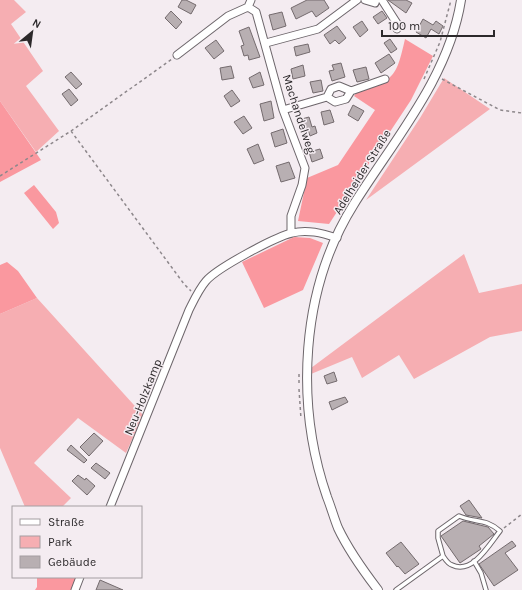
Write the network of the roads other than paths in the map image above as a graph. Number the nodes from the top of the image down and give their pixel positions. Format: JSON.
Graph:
{"nodes":[{"id":1,"x":357,"y":0,"type":"edge"},
{"id":2,"x":364,"y":0,"type":"edge"},
{"id":3,"x":376,"y":0,"type":"edge"},
{"id":4,"x":382,"y":0,"type":"edge"},
{"id":5,"x":461,"y":0,"type":"edge"},
{"id":6,"x":250,"y":3,"type":"edge"},
{"id":7,"x":397,"y":30,"type":"dead end"},
{"id":8,"x":266,"y":43,"type":"junction"},
{"id":9,"x":177,"y":55,"type":"road end"},
{"id":10,"x":385,"y":79,"type":"dead end"},
{"id":11,"x":351,"y":91,"type":"junction"},
{"id":12,"x":327,"y":97,"type":"junction"},
{"id":13,"x":283,"y":110,"type":"junction"},
{"id":14,"x":291,"y":233,"type":"junction"},
{"id":15,"x":336,"y":238,"type":"junction"},
{"id":16,"x":110,"y":506,"type":"edge"},
{"id":17,"x":443,"y":556,"type":"junction"},
{"id":18,"x":474,"y":562,"type":"junction"},
{"id":19,"x":80,"y":578,"type":"edge"},
{"id":20,"x":75,"y":590,"type":"edge"},
{"id":21,"x":378,"y":590,"type":"edge"},
{"id":22,"x":396,"y":590,"type":"edge"},
{"id":23,"x":486,"y":590,"type":"edge"}],
"edges":[{"from":1,"to":8,"type":"street"},
{"from":2,"to":3,"type":"street"},
{"from":4,"to":7,"type":"street"},
{"from":5,"to":15,"type":"street","name":"Adelheider Straße"},
{"from":6,"to":8,"type":"street","name":"Machandelweg"},
{"from":6,"to":9,"type":"street"},
{"from":8,"to":13,"type":"street","name":"Machandelweg"},
{"from":10,"to":11,"type":"street"},
{"from":11,"to":12,"type":"street"},
{"from":11,"to":12,"type":"street"},
{"from":12,"to":13,"type":"street"},
{"from":13,"to":14,"type":"street","name":"Machandelweg"},
{"from":14,"to":15,"type":"street","name":"Neu-Holzkamp"},
{"from":14,"to":16,"type":"street","name":"Neu-Holzkamp"},
{"from":15,"to":21,"type":"street","name":"Adelheider Straße"},
{"from":17,"to":18,"type":"lane"},
{"from":17,"to":18,"type":"lane"},
{"from":17,"to":22,"type":"lane"},
{"from":18,"to":23,"type":"lane"},
{"from":19,"to":20,"type":"street"}]}
